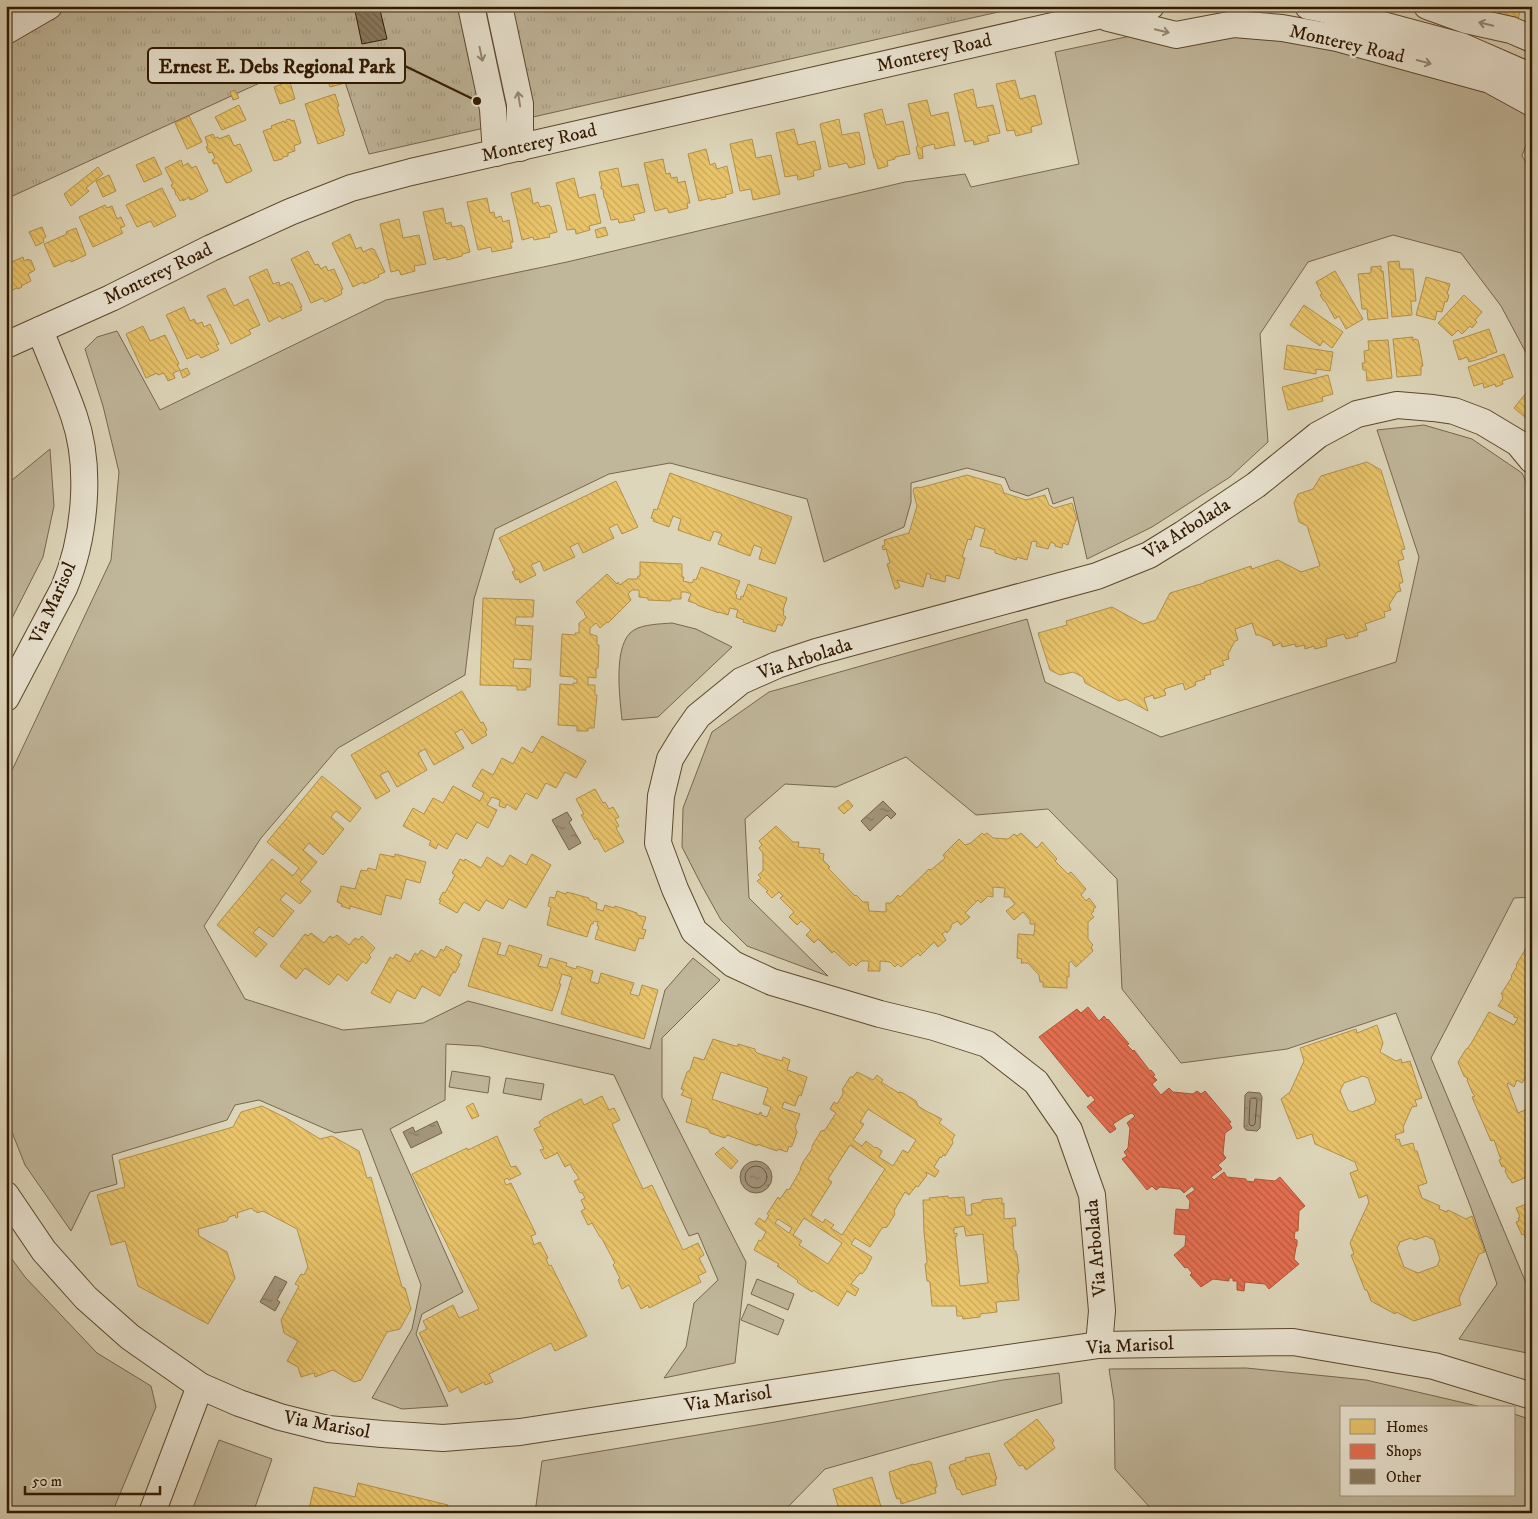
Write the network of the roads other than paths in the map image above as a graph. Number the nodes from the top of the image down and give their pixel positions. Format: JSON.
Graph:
{"nodes":[{"id":1,"x":49,"y":6,"type":"edge"},
{"id":2,"x":472,"y":6,"type":"edge"},
{"id":3,"x":499,"y":6,"type":"edge"},
{"id":4,"x":1151,"y":6,"type":"edge"},
{"id":5,"x":1308,"y":6,"type":"edge"},
{"id":6,"x":1427,"y":6,"type":"edge"},
{"id":7,"x":1097,"y":16,"type":"junction"},
{"id":8,"x":6,"y":31,"type":"edge"},
{"id":9,"x":1532,"y":39,"type":"edge"},
{"id":10,"x":1532,"y":77,"type":"edge"},
{"id":11,"x":1532,"y":103,"type":"edge"},
{"id":12,"x":508,"y":150,"type":"junction"},
{"id":13,"x":40,"y":330,"type":"junction"},
{"id":14,"x":6,"y":345,"type":"edge"},
{"id":15,"x":1532,"y":460,"type":"edge"},
{"id":16,"x":6,"y":698,"type":"edge"},
{"id":17,"x":6,"y":1195,"type":"edge"},
{"id":18,"x":1099,"y":1345,"type":"junction"},
{"id":19,"x":200,"y":1386,"type":"junction"},
{"id":20,"x":1532,"y":1396,"type":"edge"},
{"id":21,"x":152,"y":1513,"type":"edge"}],
"edges":[{"from":1,"to":8,"type":"street"},
{"from":2,"to":12,"type":"street","one_way":true},
{"from":12,"to":3,"type":"street","one_way":true},
{"from":4,"to":7,"type":"street","name":"Monterey Road"},
{"from":5,"to":10,"type":"street","name":"Monterey Road"},
{"from":9,"to":6,"type":"street","one_way":true},
{"from":7,"to":11,"type":"street","name":"Monterey Road","one_way":true},
{"from":7,"to":12,"type":"street","name":"Monterey Road"},
{"from":12,"to":13,"type":"street","name":"Monterey Road"},
{"from":13,"to":14,"type":"street","name":"Monterey Road"},
{"from":13,"to":16,"type":"street","name":"Via Marisol"},
{"from":15,"to":18,"type":"street","name":"Via Arbolada"},
{"from":17,"to":19,"type":"street","name":"Via Marisol"},
{"from":18,"to":19,"type":"street","name":"Via Marisol"},
{"from":18,"to":20,"type":"street","name":"Via Marisol"},
{"from":19,"to":21,"type":"street"}]}
